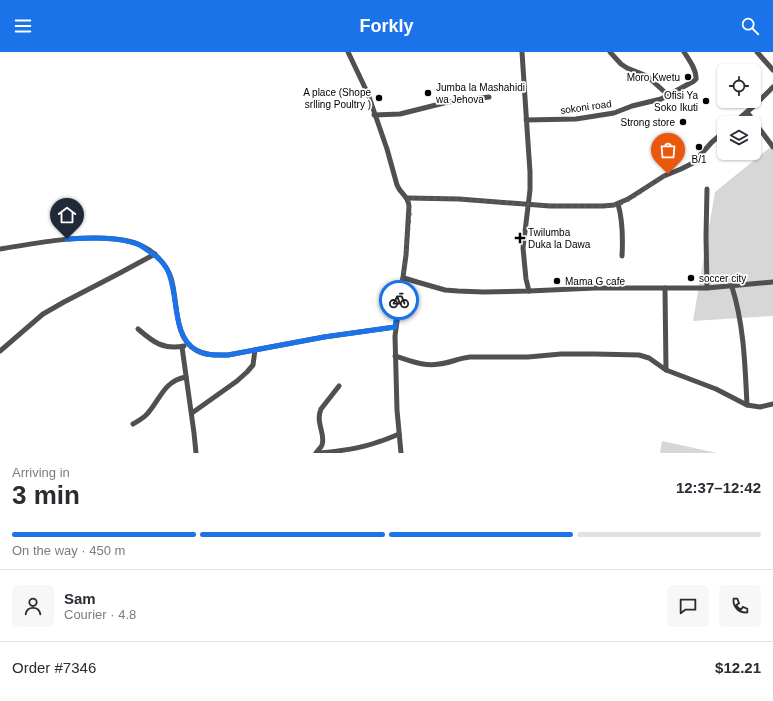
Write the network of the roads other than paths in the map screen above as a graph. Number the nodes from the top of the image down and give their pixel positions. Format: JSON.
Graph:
{"nodes":[{"id":1,"x":348,"y":52,"type":"edge"},
{"id":2,"x":522,"y":52,"type":"edge"},
{"id":3,"x":610,"y":52,"type":"edge"},
{"id":4,"x":684,"y":52,"type":"edge"},
{"id":5,"x":757,"y":52,"type":"edge"},
{"id":6,"x":773,"y":70,"type":"edge"},
{"id":7,"x":773,"y":87,"type":"edge"},
{"id":8,"x":668,"y":95,"type":"junction"},
{"id":9,"x":488,"y":97,"type":"dead end"},
{"id":10,"x":747,"y":112,"type":"junction"},
{"id":11,"x":374,"y":115,"type":"junction"},
{"id":12,"x":742,"y":116,"type":"edge"},
{"id":13,"x":526,"y":120,"type":"junction"},
{"id":14,"x":717,"y":138,"type":"edge"},
{"id":15,"x":773,"y":147,"type":"edge"},
{"id":16,"x":707,"y":189,"type":"dead end"},
{"id":17,"x":408,"y":198,"type":"junction"},
{"id":18,"x":618,"y":204,"type":"junction"},
{"id":19,"x":528,"y":205,"type":"junction"},
{"id":20,"x":0,"y":249,"type":"edge"},
{"id":21,"x":154,"y":254,"type":"junction"},
{"id":22,"x":622,"y":256,"type":"dead end"},
{"id":23,"x":404,"y":278,"type":"junction"},
{"id":24,"x":773,"y":282,"type":"edge"},
{"id":25,"x":732,"y":287,"type":"junction"},
{"id":26,"x":665,"y":288,"type":"junction"},
{"id":27,"x":707,"y":288,"type":"junction"},
{"id":28,"x":529,"y":291,"type":"junction"},
{"id":29,"x":395,"y":327,"type":"junction"},
{"id":30,"x":138,"y":330,"type":"dead end"},
{"id":31,"x":189,"y":345,"type":"junction"},
{"id":32,"x":182,"y":347,"type":"junction"},
{"id":33,"x":255,"y":350,"type":"junction"},
{"id":34,"x":0,"y":351,"type":"edge"},
{"id":35,"x":395,"y":356,"type":"junction"},
{"id":36,"x":666,"y":370,"type":"junction"},
{"id":37,"x":186,"y":377,"type":"junction"},
{"id":38,"x":339,"y":386,"type":"dead end"},
{"id":39,"x":773,"y":404,"type":"edge"},
{"id":40,"x":747,"y":405,"type":"junction"},
{"id":41,"x":192,"y":413,"type":"junction"},
{"id":42,"x":133,"y":424,"type":"dead end"},
{"id":43,"x":399,"y":434,"type":"junction"},
{"id":44,"x":196,"y":453,"type":"edge"},
{"id":45,"x":316,"y":453,"type":"edge"},
{"id":46,"x":319,"y":453,"type":"edge"},
{"id":47,"x":401,"y":453,"type":"edge"}],
"edges":[{"from":1,"to":11,"type":"street"},
{"from":2,"to":13,"type":"street"},
{"from":3,"to":8,"type":"street"},
{"from":4,"to":8,"type":"street","name":"sokoni road"},
{"from":5,"to":6,"type":"street"},
{"from":7,"to":10,"type":"street"},
{"from":8,"to":13,"type":"street","name":"sokoni road"},
{"from":9,"to":11,"type":"street"},
{"from":10,"to":12,"type":"street"},
{"from":10,"to":15,"type":"street"},
{"from":11,"to":17,"type":"street"},
{"from":13,"to":19,"type":"street"},
{"from":14,"to":18,"type":"street"},
{"from":16,"to":27,"type":"street"},
{"from":17,"to":19,"type":"street"},
{"from":17,"to":23,"type":"street"},
{"from":18,"to":19,"type":"street"},
{"from":18,"to":22,"type":"street"},
{"from":19,"to":28,"type":"street"},
{"from":20,"to":21,"type":"street"},
{"from":21,"to":31,"type":"street"},
{"from":21,"to":34,"type":"street"},
{"from":23,"to":28,"type":"street"},
{"from":23,"to":29,"type":"street"},
{"from":24,"to":25,"type":"street"},
{"from":25,"to":27,"type":"street"},
{"from":25,"to":40,"type":"street"},
{"from":26,"to":27,"type":"street"},
{"from":26,"to":28,"type":"street"},
{"from":26,"to":36,"type":"street"},
{"from":29,"to":33,"type":"street"},
{"from":29,"to":35,"type":"street"},
{"from":30,"to":32,"type":"street"},
{"from":31,"to":32,"type":"street"},
{"from":31,"to":33,"type":"street"},
{"from":32,"to":37,"type":"street"},
{"from":33,"to":41,"type":"street"},
{"from":35,"to":36,"type":"street"},
{"from":35,"to":43,"type":"street"},
{"from":36,"to":40,"type":"street"},
{"from":37,"to":41,"type":"street"},
{"from":37,"to":42,"type":"street"},
{"from":38,"to":45,"type":"street"},
{"from":39,"to":40,"type":"street"},
{"from":41,"to":44,"type":"street"},
{"from":43,"to":46,"type":"street"},
{"from":43,"to":47,"type":"street"}]}
